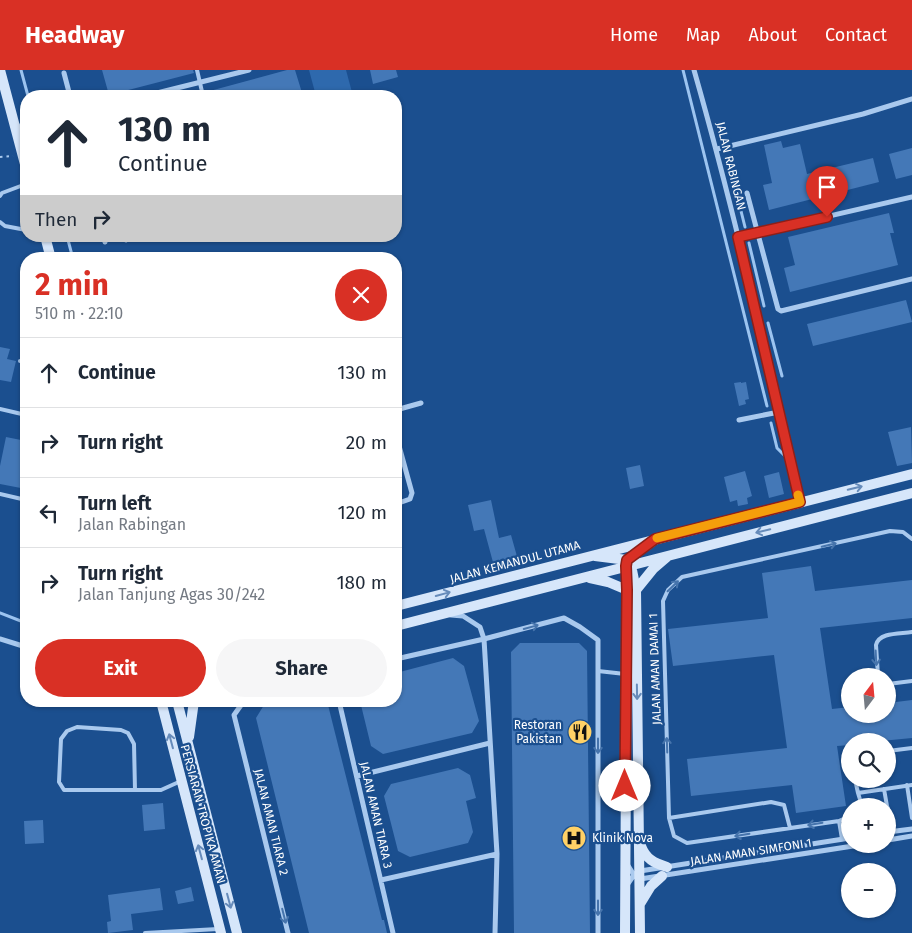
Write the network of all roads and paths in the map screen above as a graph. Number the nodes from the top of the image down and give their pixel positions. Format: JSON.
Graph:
{"nodes":[{"id":1,"x":0,"y":70,"type":"edge"},
{"id":2,"x":197,"y":70,"type":"edge"},
{"id":3,"x":249,"y":70,"type":"edge"},
{"id":4,"x":694,"y":70,"type":"edge"},
{"id":5,"x":64,"y":73,"type":"dead end"},
{"id":6,"x":200,"y":82,"type":"junction"},
{"id":7,"x":68,"y":90,"type":"edge"},
{"id":8,"x":169,"y":90,"type":"edge"},
{"id":9,"x":202,"y":90,"type":"edge"},
{"id":10,"x":912,"y":99,"type":"edge"},
{"id":11,"x":20,"y":126,"type":"edge"},
{"id":12,"x":15,"y":127,"type":"junction"},
{"id":13,"x":20,"y":146,"type":"edge"},
{"id":14,"x":717,"y":149,"type":"junction"},
{"id":15,"x":20,"y":186,"type":"edge"},
{"id":16,"x":747,"y":193,"type":"dead end"},
{"id":17,"x":0,"y":196,"type":"edge"},
{"id":18,"x":912,"y":197,"type":"edge"},
{"id":19,"x":0,"y":222,"type":"edge"},
{"id":20,"x":20,"y":229,"type":"edge"},
{"id":21,"x":758,"y":232,"type":"junction"},
{"id":22,"x":738,"y":237,"type":"junction"},
{"id":23,"x":912,"y":279,"type":"edge"},
{"id":24,"x":421,"y":403,"type":"dead end"},
{"id":25,"x":402,"y":408,"type":"edge"},
{"id":26,"x":0,"y":409,"type":"edge"},
{"id":27,"x":779,"y":412,"type":"junction"},
{"id":28,"x":20,"y":414,"type":"edge"},
{"id":29,"x":739,"y":420,"type":"dead end"},
{"id":30,"x":402,"y":457,"type":"edge"},
{"id":31,"x":912,"y":474,"type":"edge"},
{"id":32,"x":912,"y":493,"type":"edge"},
{"id":33,"x":0,"y":494,"type":"edge"},
{"id":34,"x":20,"y":499,"type":"edge"},
{"id":35,"x":402,"y":502,"type":"edge"},
{"id":36,"x":800,"y":502,"type":"junction"},
{"id":37,"x":655,"y":539,"type":"junction"},
{"id":38,"x":912,"y":539,"type":"edge"},
{"id":39,"x":669,"y":555,"type":"junction"},
{"id":40,"x":589,"y":556,"type":"junction"},
{"id":41,"x":628,"y":564,"type":"junction"},
{"id":42,"x":582,"y":577,"type":"junction"},
{"id":43,"x":631,"y":590,"type":"junction"},
{"id":44,"x":402,"y":604,"type":"edge"},
{"id":45,"x":445,"y":614,"type":"junction"},
{"id":46,"x":402,"y":625,"type":"edge"},
{"id":47,"x":912,"y":632,"type":"edge"},
{"id":48,"x":0,"y":639,"type":"edge"},
{"id":49,"x":484,"y":639,"type":"junction"},
{"id":50,"x":20,"y":645,"type":"edge"},
{"id":51,"x":402,"y":658,"type":"edge"},
{"id":52,"x":877,"y":668,"type":"edge"},
{"id":53,"x":598,"y":671,"type":"junction"},
{"id":54,"x":625,"y":674,"type":"junction"},
{"id":55,"x":912,"y":681,"type":"edge"},
{"id":56,"x":896,"y":683,"type":"edge"},
{"id":57,"x":162,"y":707,"type":"edge"},
{"id":58,"x":179,"y":707,"type":"edge"},
{"id":59,"x":193,"y":707,"type":"edge"},
{"id":60,"x":240,"y":707,"type":"edge"},
{"id":61,"x":340,"y":707,"type":"edge"},
{"id":62,"x":188,"y":742,"type":"junction"},
{"id":63,"x":490,"y":743,"type":"junction"},
{"id":64,"x":912,"y":748,"type":"edge"},
{"id":65,"x":896,"y":750,"type":"edge"},
{"id":66,"x":357,"y":776,"type":"junction"},
{"id":67,"x":181,"y":781,"type":"junction"},
{"id":68,"x":912,"y":785,"type":"edge"},
{"id":69,"x":907,"y":786,"type":"junction"},
{"id":70,"x":857,"y":788,"type":"edge"},
{"id":71,"x":884,"y":789,"type":"junction"},
{"id":72,"x":135,"y":790,"type":"junction"},
{"id":73,"x":858,"y":793,"type":"junction"},
{"id":74,"x":860,"y":798,"type":"edge"},
{"id":75,"x":886,"y":798,"type":"edge"},
{"id":76,"x":669,"y":818,"type":"junction"},
{"id":77,"x":912,"y":818,"type":"edge"},
{"id":78,"x":839,"y":820,"type":"joint"},
{"id":79,"x":790,"y":828,"type":"junction"},
{"id":80,"x":912,"y":829,"type":"edge"},
{"id":81,"x":896,"y":831,"type":"edge"},
{"id":82,"x":841,"y":833,"type":"edge"},
{"id":83,"x":912,"y":836,"type":"edge"},
{"id":84,"x":841,"y":839,"type":"edge"},
{"id":85,"x":896,"y":839,"type":"edge"},
{"id":86,"x":639,"y":842,"type":"junction"},
{"id":87,"x":841,"y":847,"type":"edge"},
{"id":88,"x":496,"y":854,"type":"junction"},
{"id":89,"x":625,"y":861,"type":"junction"},
{"id":90,"x":665,"y":872,"type":"junction"},
{"id":91,"x":638,"y":875,"type":"junction"},
{"id":92,"x":381,"y":880,"type":"junction"},
{"id":93,"x":625,"y":889,"type":"junction"},
{"id":94,"x":640,"y":905,"type":"junction"},
{"id":95,"x":221,"y":931,"type":"edge"},
{"id":96,"x":145,"y":933,"type":"edge"},
{"id":97,"x":237,"y":933,"type":"edge"},
{"id":98,"x":288,"y":933,"type":"edge"},
{"id":99,"x":393,"y":933,"type":"edge"},
{"id":100,"x":495,"y":933,"type":"edge"},
{"id":101,"x":598,"y":933,"type":"edge"},
{"id":102,"x":625,"y":933,"type":"edge"},
{"id":103,"x":640,"y":933,"type":"edge"}],
"edges":[{"from":1,"to":12,"type":"street"},
{"from":2,"to":6,"type":"lane"},
{"from":3,"to":6,"type":"street"},
{"from":4,"to":14,"type":"street","name":"JALAN RABINGAN"},
{"from":5,"to":7,"type":"street"},
{"from":6,"to":8,"type":"street"},
{"from":6,"to":9,"type":"lane"},
{"from":10,"to":14,"type":"street"},
{"from":11,"to":12,"type":"street"},
{"from":12,"to":13,"type":"street"},
{"from":14,"to":22,"type":"street","name":"JALAN RABINGAN"},
{"from":15,"to":17,"type":"lane"},
{"from":16,"to":21,"type":"street"},
{"from":18,"to":21,"type":"street"},
{"from":19,"to":20,"type":"lane"},
{"from":21,"to":22,"type":"street"},
{"from":21,"to":23,"type":"street"},
{"from":22,"to":27,"type":"street","name":"JALAN RABINGAN"},
{"from":24,"to":25,"type":"street"},
{"from":26,"to":28,"type":"lane"},
{"from":27,"to":29,"type":"street"},
{"from":27,"to":36,"type":"street","name":"JALAN RABINGAN"},
{"from":30,"to":35,"type":"street"},
{"from":36,"to":31,"type":"street","one_way":true},
{"from":32,"to":39,"type":"street","one_way":true},
{"from":33,"to":34,"type":"lane"},
{"from":36,"to":37,"type":"street"},
{"from":37,"to":40,"type":"street"},
{"from":37,"to":41,"type":"street"},
{"from":76,"to":38,"type":"lane","name":"JALAN AMAN DAMAI 1","one_way":true},
{"from":39,"to":41,"type":"street"},
{"from":39,"to":43,"type":"street"},
{"from":40,"to":41,"type":"street","name":"JALAN KEMANDUL UTAMA"},
{"from":44,"to":40,"type":"street","name":"JALAN KEMANDUL UTAMA","one_way":true},
{"from":41,"to":42,"type":"street"},
{"from":41,"to":43,"type":"street"},
{"from":42,"to":43,"type":"street"},
{"from":42,"to":45,"type":"street"},
{"from":43,"to":54,"type":"street"},
{"from":43,"to":86,"type":"street","one_way":true},
{"from":45,"to":46,"type":"street"},
{"from":45,"to":49,"type":"street"},
{"from":47,"to":52,"type":"lane","one_way":true},
{"from":48,"to":50,"type":"street"},
{"from":49,"to":51,"type":"street"},
{"from":49,"to":53,"type":"street","one_way":true},
{"from":49,"to":63,"type":"street"},
{"from":53,"to":54,"type":"lane"},
{"from":53,"to":101,"type":"street","one_way":true},
{"from":54,"to":89,"type":"street"},
{"from":55,"to":56,"type":"lane"},
{"from":67,"to":57,"type":"street","name":"PERSIARAN TROPIKA AMAN","one_way":true},
{"from":58,"to":62,"type":"street","name":"PERSIARAN TROPIKA AMAN"},
{"from":59,"to":62,"type":"street"},
{"from":60,"to":98,"type":"street","name":"JALAN AMAN TIARA 2","one_way":true},
{"from":61,"to":66,"type":"street","name":"JALAN AMAN TIARA 3"},
{"from":62,"to":97,"type":"street","name":"PERSIARAN TROPIKA AMAN","one_way":true},
{"from":63,"to":66,"type":"street"},
{"from":63,"to":88,"type":"street"},
{"from":64,"to":65,"type":"lane"},
{"from":66,"to":92,"type":"street","name":"JALAN AMAN TIARA 3"},
{"from":67,"to":72,"type":"lane"},
{"from":95,"to":67,"type":"street","name":"PERSIARAN TROPIKA AMAN","one_way":true},
{"from":68,"to":69,"type":"lane"},
{"from":69,"to":71,"type":"lane"},
{"from":69,"to":77,"type":"lane"},
{"from":70,"to":73,"type":"lane"},
{"from":71,"to":73,"type":"lane"},
{"from":71,"to":75,"type":"lane"},
{"from":72,"to":72,"type":"lane"},
{"from":73,"to":74,"type":"lane"},
{"from":79,"to":76,"type":"lane","name":"JALAN AMAN DAMAI 1","one_way":true},
{"from":76,"to":79,"type":"lane"},
{"from":78,"to":79,"type":"lane","name":"JALAN AMAN DAMAI 1","one_way":true},
{"from":78,"to":82,"type":"lane"},
{"from":80,"to":81,"type":"street"},
{"from":83,"to":85,"type":"street"},
{"from":84,"to":90,"type":"street","name":"JALAN AMAN SIMFONI 1"},
{"from":86,"to":90,"type":"street"},
{"from":86,"to":91,"type":"street"},
{"from":87,"to":90,"type":"street","name":"JALAN AMAN SIMFONI 1"},
{"from":88,"to":92,"type":"street"},
{"from":88,"to":100,"type":"street"},
{"from":89,"to":91,"type":"street"},
{"from":89,"to":93,"type":"street"},
{"from":90,"to":91,"type":"street","name":"JALAN AMAN SIMFONI 1"},
{"from":90,"to":91,"type":"street","name":"JALAN AMAN SIMFONI 1"},
{"from":90,"to":94,"type":"street"},
{"from":91,"to":93,"type":"street"},
{"from":91,"to":94,"type":"street"},
{"from":92,"to":99,"type":"street","name":"JALAN AMAN TIARA 3"},
{"from":93,"to":102,"type":"street"},
{"from":94,"to":103,"type":"street"},
{"from":95,"to":96,"type":"lane"}]}
